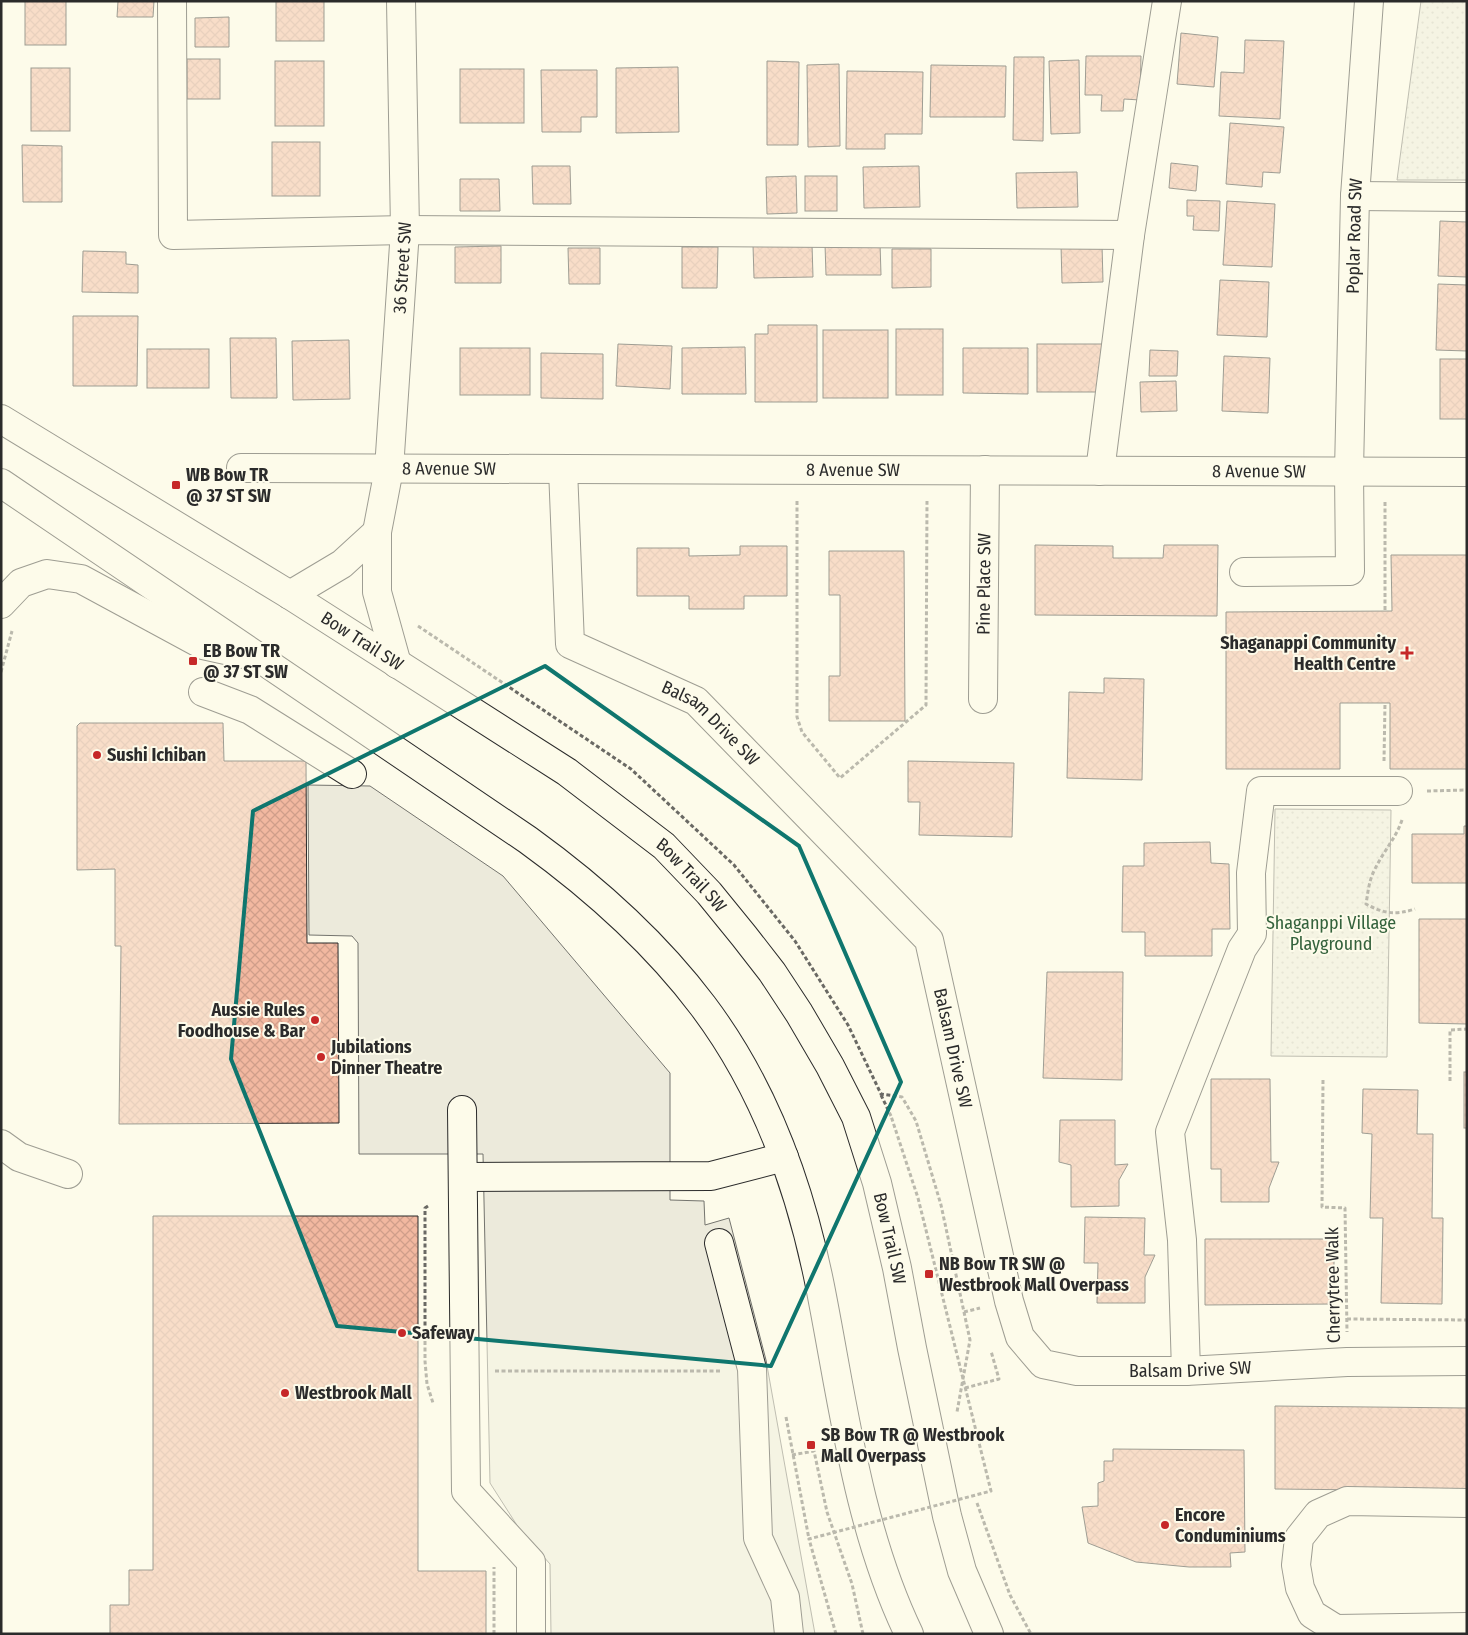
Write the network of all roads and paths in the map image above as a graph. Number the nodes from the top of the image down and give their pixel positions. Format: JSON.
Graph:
{"nodes":[{"id":1,"x":172,"y":1,"type":"edge"},
{"id":2,"x":401,"y":1,"type":"edge"},
{"id":3,"x":1167,"y":1,"type":"edge"},
{"id":4,"x":1369,"y":1,"type":"edge"},
{"id":5,"x":1355,"y":196,"type":"junction"},
{"id":6,"x":1467,"y":197,"type":"edge"},
{"id":7,"x":405,"y":230,"type":"junction"},
{"id":8,"x":1130,"y":236,"type":"junction"},
{"id":9,"x":1,"y":419,"type":"edge"},
{"id":10,"x":241,"y":468,"type":"dead end"},
{"id":11,"x":389,"y":469,"type":"junction"},
{"id":12,"x":563,"y":469,"type":"junction"},
{"id":13,"x":985,"y":470,"type":"junction"},
{"id":14,"x":1100,"y":471,"type":"junction"},
{"id":15,"x":1349,"y":471,"type":"junction"},
{"id":16,"x":1467,"y":472,"type":"edge"},
{"id":17,"x":1,"y":482,"type":"edge"},
{"id":18,"x":797,"y":501,"type":"dead end"},
{"id":19,"x":927,"y":501,"type":"dead end"},
{"id":20,"x":1385,"y":502,"type":"dead end"},
{"id":21,"x":377,"y":532,"type":"junction"},
{"id":22,"x":1244,"y":572,"type":"dead end"},
{"id":23,"x":290,"y":596,"type":"junction"},
{"id":24,"x":1,"y":604,"type":"edge"},
{"id":25,"x":1385,"y":611,"type":"dead end"},
{"id":26,"x":13,"y":629,"type":"dead end"},
{"id":27,"x":259,"y":657,"type":"junction"},
{"id":28,"x":397,"y":664,"type":"junction"},
{"id":29,"x":1,"y":672,"type":"edge"},
{"id":30,"x":203,"y":692,"type":"dead end"},
{"id":31,"x":983,"y":699,"type":"dead end"},
{"id":32,"x":1385,"y":704,"type":"dead end"},
{"id":33,"x":1384,"y":767,"type":"dead end"},
{"id":34,"x":352,"y":774,"type":"dead end"},
{"id":35,"x":1467,"y":790,"type":"edge"},
{"id":36,"x":1398,"y":791,"type":"junction"},
{"id":37,"x":1415,"y":909,"type":"dead end"},
{"id":38,"x":1467,"y":1029,"type":"edge"},
{"id":39,"x":1323,"y":1080,"type":"dead end"},
{"id":40,"x":1450,"y":1081,"type":"dead end"},
{"id":41,"x":462,"y":1110,"type":"dead end"},
{"id":42,"x":891,"y":1116,"type":"dead end"},
{"id":43,"x":1,"y":1144,"type":"edge"},
{"id":44,"x":784,"y":1158,"type":"junction"},
{"id":45,"x":68,"y":1174,"type":"dead end"},
{"id":46,"x":463,"y":1177,"type":"junction"},
{"id":47,"x":719,"y":1243,"type":"dead end"},
{"id":48,"x":980,"y":1308,"type":"dead end"},
{"id":49,"x":964,"y":1312,"type":"dead end"},
{"id":50,"x":1347,"y":1319,"type":"junction"},
{"id":51,"x":1467,"y":1320,"type":"edge"},
{"id":52,"x":1347,"y":1362,"type":"junction"},
{"id":53,"x":1467,"y":1362,"type":"edge"},
{"id":54,"x":486,"y":1371,"type":"dead end"},
{"id":55,"x":1186,"y":1371,"type":"junction"},
{"id":56,"x":722,"y":1372,"type":"dead end"},
{"id":57,"x":999,"y":1379,"type":"dead end"},
{"id":58,"x":965,"y":1388,"type":"junction"},
{"id":59,"x":1467,"y":1503,"type":"edge"},
{"id":60,"x":809,"y":1539,"type":"junction"},
{"id":61,"x":1467,"y":1627,"type":"edge"},
{"id":62,"x":531,"y":1634,"type":"edge"},
{"id":63,"x":789,"y":1634,"type":"edge"},
{"id":64,"x":836,"y":1634,"type":"edge"},
{"id":65,"x":863,"y":1634,"type":"edge"},
{"id":66,"x":909,"y":1634,"type":"edge"},
{"id":67,"x":989,"y":1634,"type":"edge"}],
"edges":[{"from":1,"to":7,"type":"main road"},
{"from":2,"to":7,"type":"main road","name":"36 Street SW"},
{"from":3,"to":8,"type":"main road"},
{"from":4,"to":5,"type":"main road","name":"Poplar Road SW"},
{"from":5,"to":6,"type":"main road"},
{"from":5,"to":15,"type":"main road","name":"Poplar Road SW"},
{"from":7,"to":8,"type":"main road"},
{"from":7,"to":11,"type":"main road","name":"36 Street SW"},
{"from":8,"to":14,"type":"main road"},
{"from":9,"to":23,"type":"main road","name":"Bow Trail SW"},
{"from":10,"to":11,"type":"main road","name":"8 Avenue SW"},
{"from":11,"to":12,"type":"main road","name":"8 Avenue SW"},
{"from":11,"to":21,"type":"main road","name":"36 Street SW"},
{"from":12,"to":13,"type":"main road","name":"8 Avenue SW"},
{"from":12,"to":55,"type":"main road","name":"Balsam Drive SW"},
{"from":13,"to":14,"type":"main road","name":"8 Avenue SW"},
{"from":13,"to":31,"type":"main road","name":"Pine Place SW"},
{"from":14,"to":15,"type":"main road","name":"8 Avenue SW"},
{"from":15,"to":16,"type":"main road","name":"8 Avenue SW"},
{"from":15,"to":22,"type":"main road","name":"Poplar Road SW"},
{"from":17,"to":27,"type":"main road"},
{"from":18,"to":19,"type":"path"},
{"from":20,"to":25,"type":"path"},
{"from":21,"to":23,"type":"main road"},
{"from":21,"to":28,"type":"main road","name":"36 Street SW"},
{"from":23,"to":28,"type":"main road","name":"Bow Trail SW"},
{"from":24,"to":27,"type":"main road"},
{"from":26,"to":29,"type":"path"},
{"from":27,"to":44,"type":"main road"},
{"from":28,"to":67,"type":"main road","name":"Bow Trail SW"},
{"from":30,"to":34,"type":"main road"},
{"from":32,"to":33,"type":"path"},
{"from":35,"to":36,"type":"path"},
{"from":36,"to":37,"type":"path"},
{"from":36,"to":55,"type":"main road"},
{"from":38,"to":40,"type":"path"},
{"from":39,"to":50,"type":"path","name":"Cherrytree Walk"},
{"from":41,"to":46,"type":"main road"},
{"from":42,"to":58,"type":"path","bridge":true},
{"from":43,"to":45,"type":"main road"},
{"from":44,"to":46,"type":"main road"},
{"from":44,"to":66,"type":"main road"},
{"from":46,"to":62,"type":"main road"},
{"from":47,"to":63,"type":"main road"},
{"from":48,"to":49,"type":"path"},
{"from":50,"to":51,"type":"path"},
{"from":50,"to":52,"type":"path","name":"Cherrytree Walk"},
{"from":52,"to":53,"type":"main road","name":"Balsam Drive SW"},
{"from":52,"to":55,"type":"main road","name":"Balsam Drive SW"},
{"from":54,"to":56,"type":"path"},
{"from":57,"to":58,"type":"path"},
{"from":58,"to":60,"type":"path","bridge":true},
{"from":59,"to":61,"type":"main road"},
{"from":60,"to":64,"type":"path","bridge":true},
{"from":60,"to":65,"type":"path"}]}
